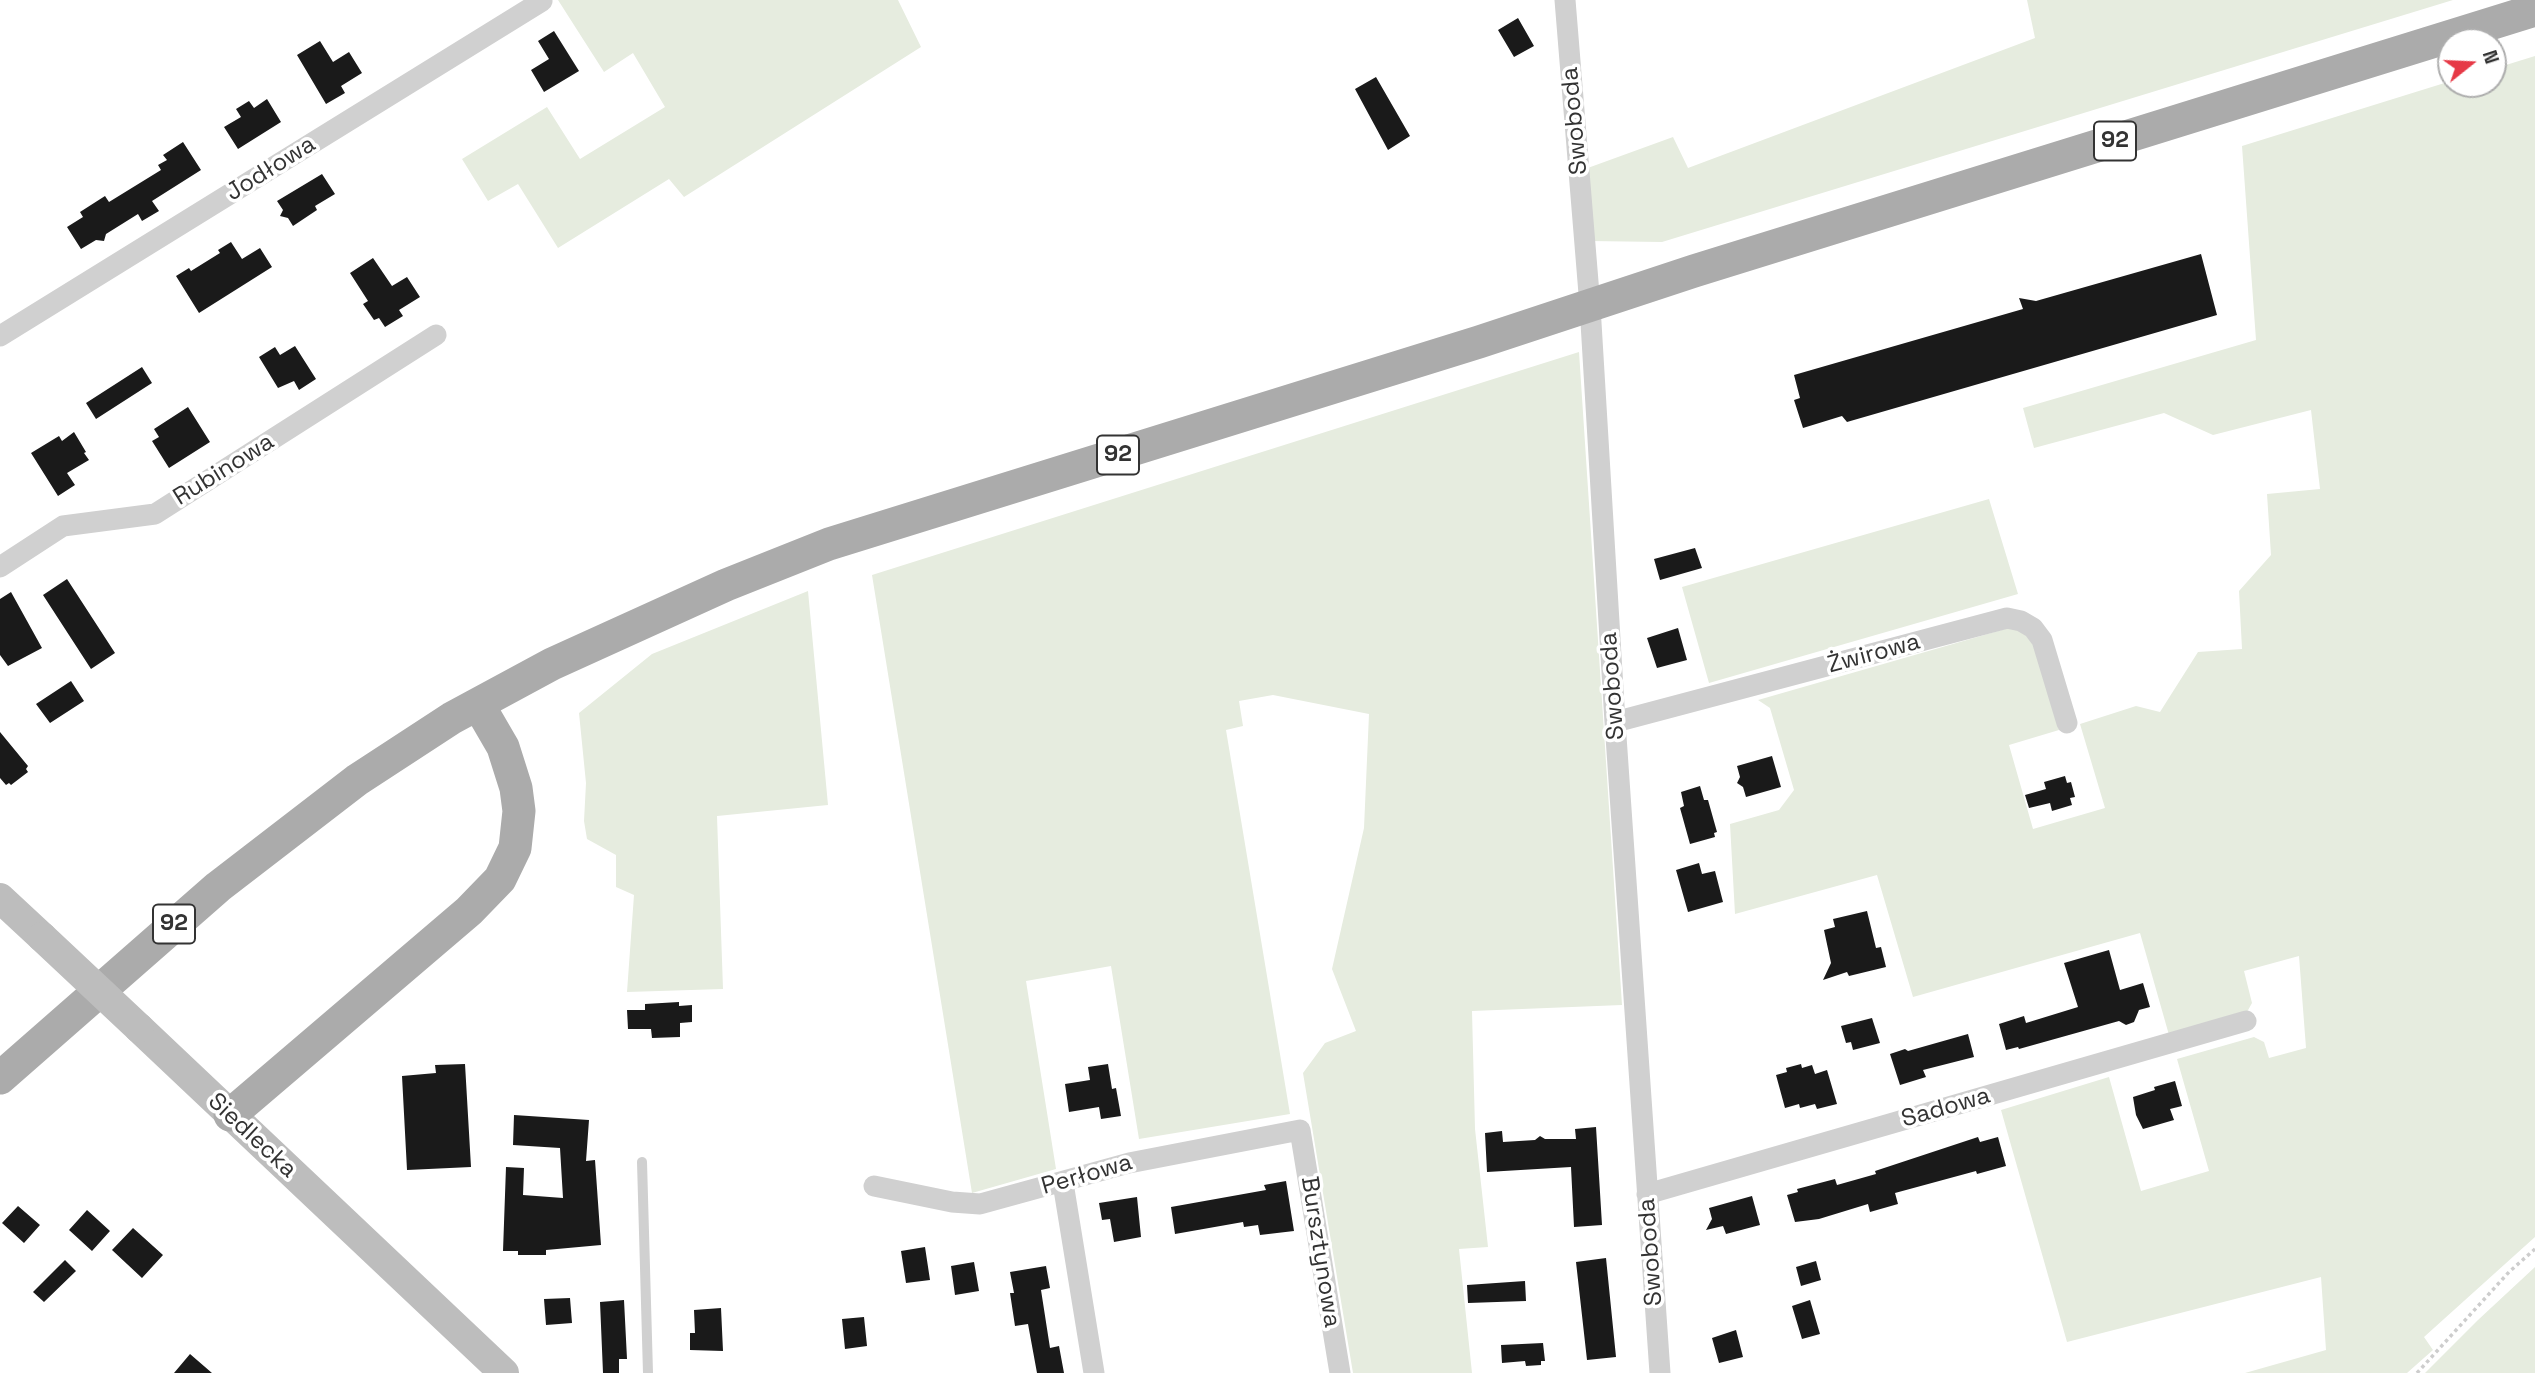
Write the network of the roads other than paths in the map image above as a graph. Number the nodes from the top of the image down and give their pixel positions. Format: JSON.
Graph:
{"nodes":[{"id":1,"x":1565,"y":0,"type":"edge"},
{"id":2,"x":542,"y":1,"type":"edge"},
{"id":3,"x":2535,"y":10,"type":"edge"},
{"id":4,"x":1590,"y":306,"type":"junction"},
{"id":5,"x":436,"y":335,"type":"dead end"},
{"id":6,"x":0,"y":336,"type":"edge"},
{"id":7,"x":0,"y":567,"type":"edge"},
{"id":8,"x":478,"y":704,"type":"junction"},
{"id":9,"x":1615,"y":722,"type":"junction"},
{"id":10,"x":2067,"y":723,"type":"dead end"},
{"id":11,"x":0,"y":898,"type":"edge"},
{"id":12,"x":2246,"y":1021,"type":"dead end"},
{"id":13,"x":0,"y":1078,"type":"edge"},
{"id":14,"x":229,"y":1115,"type":"junction"},
{"id":15,"x":1300,"y":1130,"type":"joint"},
{"id":16,"x":642,"y":1162,"type":"dead end"},
{"id":17,"x":1063,"y":1183,"type":"junction"},
{"id":18,"x":874,"y":1186,"type":"dead end"},
{"id":19,"x":1647,"y":1194,"type":"junction"},
{"id":20,"x":504,"y":1373,"type":"edge"},
{"id":21,"x":648,"y":1373,"type":"edge"},
{"id":22,"x":1094,"y":1373,"type":"edge"},
{"id":23,"x":1340,"y":1373,"type":"edge"},
{"id":24,"x":1660,"y":1373,"type":"edge"}],
"edges":[{"from":1,"to":4,"type":"street","name":"Swoboda"},
{"from":2,"to":6,"type":"street","name":"Jodłowa"},
{"from":3,"to":4,"type":"main road","number":"92"},
{"from":4,"to":8,"type":"main road","number":"92"},
{"from":4,"to":9,"type":"street","name":"Swoboda"},
{"from":5,"to":7,"type":"street","name":"Rubinowa"},
{"from":8,"to":13,"type":"main road","number":"92"},
{"from":8,"to":14,"type":"main road"},
{"from":9,"to":10,"type":"street","name":"Żwirowa"},
{"from":9,"to":19,"type":"street","name":"Swoboda"},
{"from":11,"to":14,"type":"main road","name":"Siedlecka","bridge":true},
{"from":12,"to":19,"type":"street","name":"Sadowa"},
{"from":14,"to":20,"type":"main road","name":"Siedlecka"},
{"from":15,"to":17,"type":"street","name":"Perłowa"},
{"from":15,"to":23,"type":"street","name":"Bursztynowa"},
{"from":16,"to":21,"type":"lane"},
{"from":17,"to":18,"type":"street","name":"Perłowa"},
{"from":17,"to":22,"type":"street"},
{"from":19,"to":24,"type":"street","name":"Swoboda"}]}
